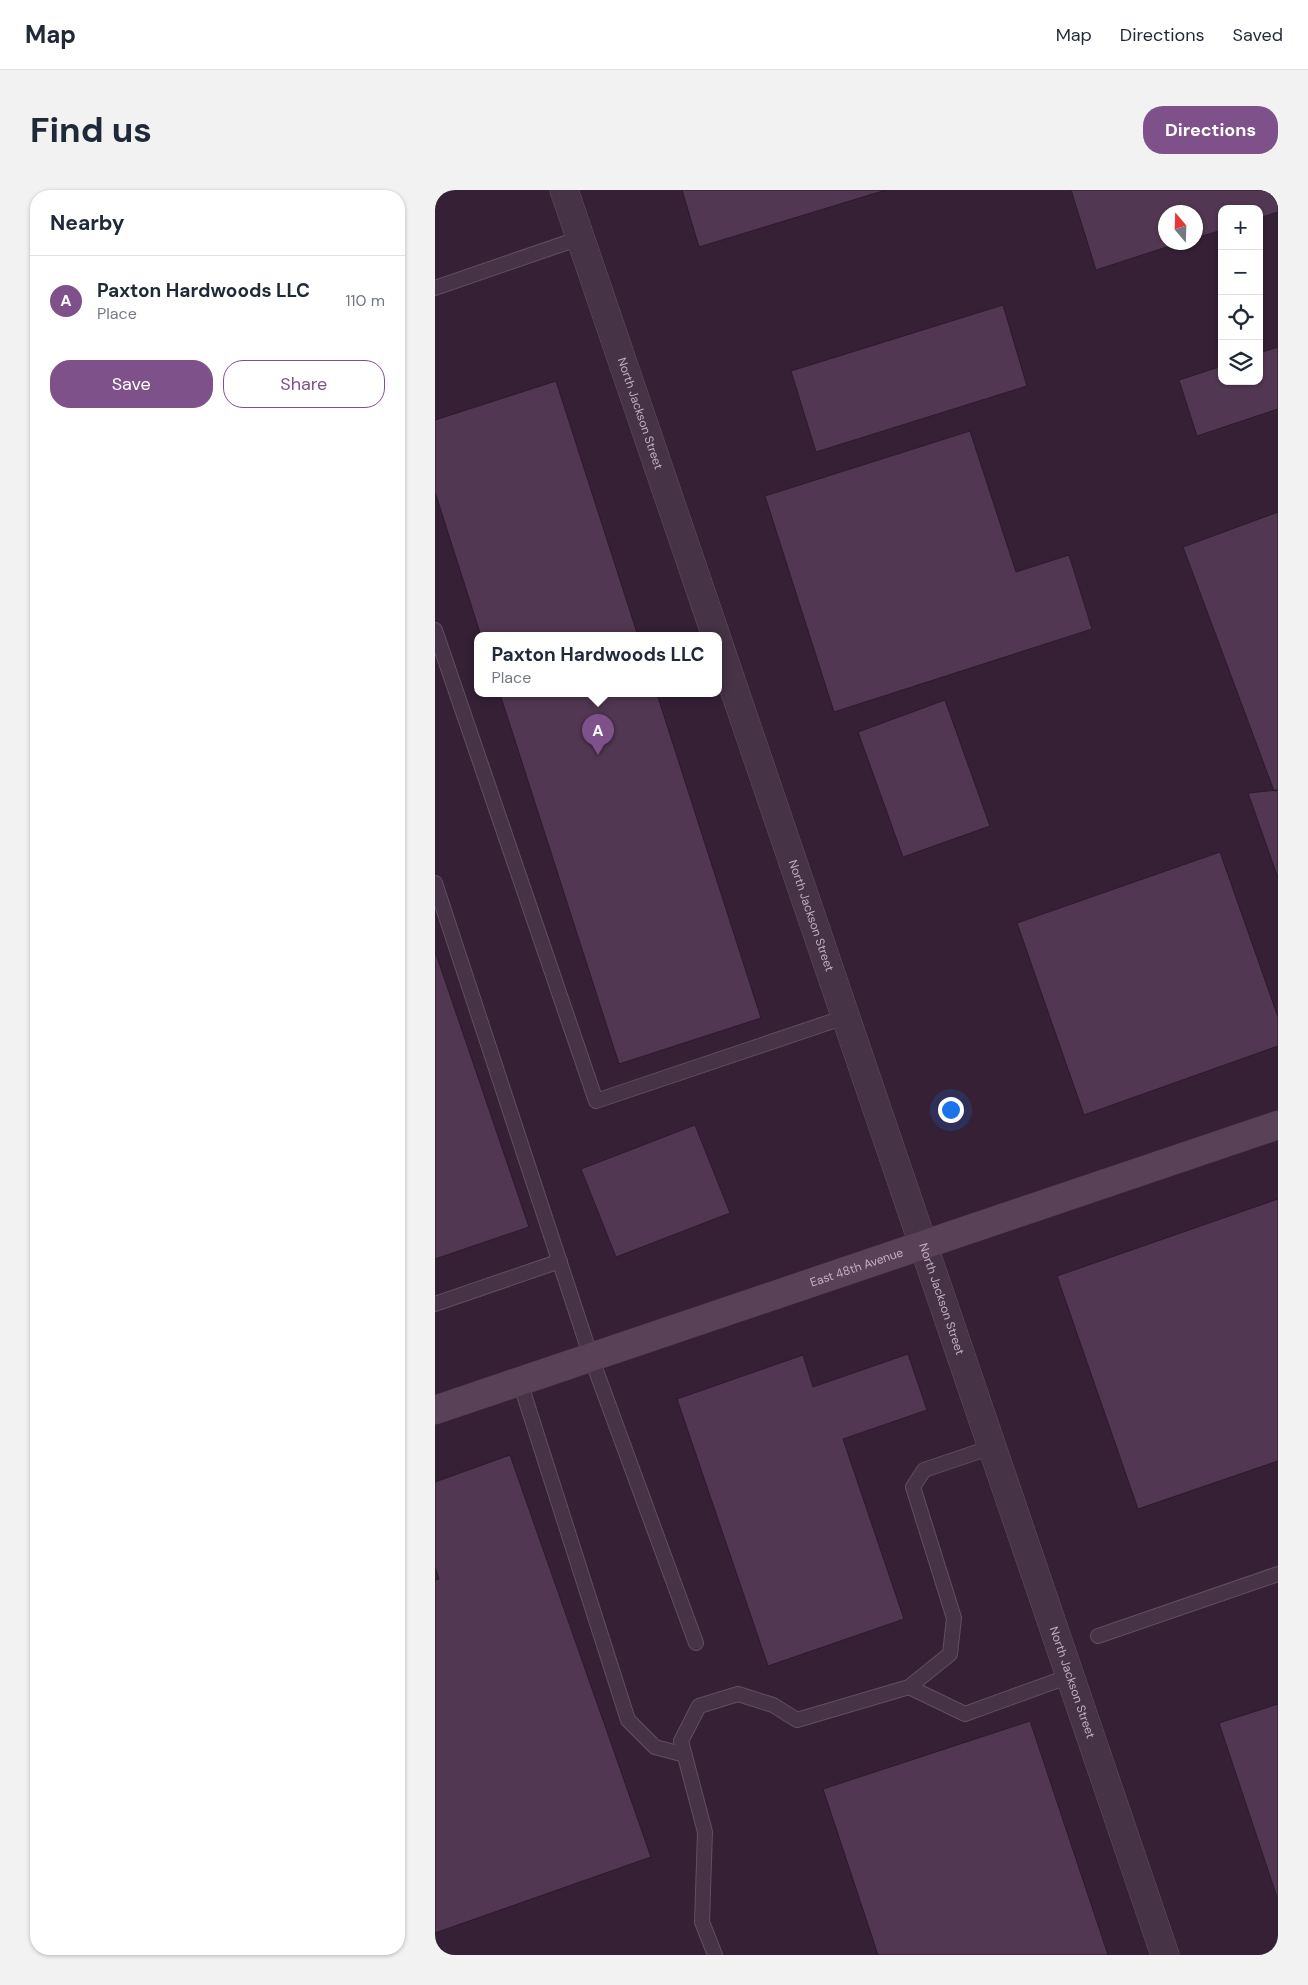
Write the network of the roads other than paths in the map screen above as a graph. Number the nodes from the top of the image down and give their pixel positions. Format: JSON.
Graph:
{"nodes":[{"id":1,"x":564,"y":190,"type":"edge"},
{"id":2,"x":580,"y":238,"type":"junction"},
{"id":3,"x":435,"y":288,"type":"edge"},
{"id":4,"x":435,"y":630,"type":"edge"},
{"id":5,"x":715,"y":632,"type":"edge"},
{"id":6,"x":722,"y":654,"type":"edge"},
{"id":7,"x":435,"y":883,"type":"edge"},
{"id":8,"x":845,"y":1017,"type":"junction"},
{"id":9,"x":1278,"y":1124,"type":"edge"},
{"id":10,"x":923,"y":1245,"type":"junction"},
{"id":11,"x":560,"y":1261,"type":"junction"},
{"id":12,"x":435,"y":1304,"type":"edge"},
{"id":13,"x":591,"y":1357,"type":"junction"},
{"id":14,"x":520,"y":1382,"type":"junction"},
{"id":15,"x":435,"y":1410,"type":"edge"},
{"id":16,"x":992,"y":1447,"type":"junction"},
{"id":17,"x":1278,"y":1574,"type":"edge"},
{"id":18,"x":1098,"y":1636,"type":"dead end"},
{"id":19,"x":696,"y":1643,"type":"dead end"},
{"id":20,"x":1070,"y":1676,"type":"junction"},
{"id":21,"x":909,"y":1687,"type":"junction"},
{"id":22,"x":685,"y":1755,"type":"junction"},
{"id":23,"x":715,"y":1955,"type":"edge"},
{"id":24,"x":1165,"y":1955,"type":"edge"}],
"edges":[{"from":1,"to":2,"type":"street","name":"North Jackson Street"},
{"from":2,"to":3,"type":"lane"},
{"from":2,"to":5,"type":"street","name":"North Jackson Street"},
{"from":4,"to":8,"type":"lane"},
{"from":6,"to":8,"type":"street","name":"North Jackson Street"},
{"from":7,"to":11,"type":"lane"},
{"from":8,"to":10,"type":"street","name":"North Jackson Street"},
{"from":9,"to":10,"type":"street","name":"East 48th Avenue"},
{"from":10,"to":13,"type":"street","name":"East 48th Avenue"},
{"from":10,"to":16,"type":"street","name":"North Jackson Street"},
{"from":11,"to":12,"type":"lane"},
{"from":11,"to":13,"type":"lane"},
{"from":13,"to":14,"type":"street","name":"East 48th Avenue"},
{"from":13,"to":19,"type":"lane"},
{"from":14,"to":15,"type":"street","name":"East 48th Avenue"},
{"from":14,"to":22,"type":"lane"},
{"from":16,"to":20,"type":"street","name":"North Jackson Street"},
{"from":16,"to":21,"type":"lane"},
{"from":17,"to":18,"type":"lane"},
{"from":20,"to":21,"type":"lane"},
{"from":20,"to":24,"type":"street","name":"North Jackson Street"},
{"from":21,"to":22,"type":"lane"},
{"from":22,"to":23,"type":"lane"}]}
